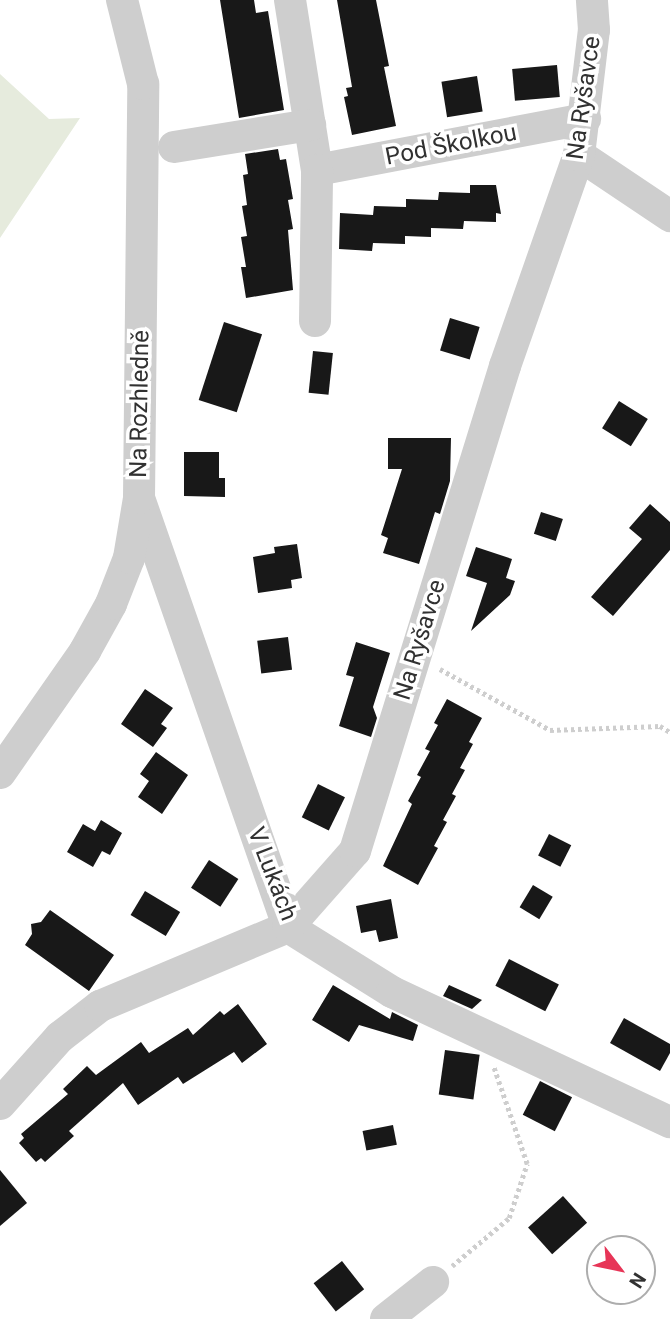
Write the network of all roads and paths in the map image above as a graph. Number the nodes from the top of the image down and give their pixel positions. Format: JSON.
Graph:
{"nodes":[{"id":1,"x":122,"y":0,"type":"edge"},
{"id":2,"x":290,"y":0,"type":"edge"},
{"id":3,"x":592,"y":0,"type":"edge"},
{"id":4,"x":585,"y":119,"type":"junction"},
{"id":5,"x":310,"y":125,"type":"junction"},
{"id":6,"x":174,"y":147,"type":"dead end"},
{"id":7,"x":579,"y":155,"type":"junction"},
{"id":8,"x":317,"y":170,"type":"junction"},
{"id":9,"x":670,"y":216,"type":"edge"},
{"id":10,"x":315,"y":321,"type":"dead end"},
{"id":11,"x":139,"y":498,"type":"junction"},
{"id":12,"x":415,"y":655,"type":"junction"},
{"id":13,"x":670,"y":732,"type":"edge"},
{"id":14,"x":0,"y":773,"type":"edge"},
{"id":15,"x":288,"y":927,"type":"junction"},
{"id":16,"x":482,"y":1035,"type":"junction"},
{"id":17,"x":0,"y":1104,"type":"edge"},
{"id":18,"x":670,"y":1122,"type":"edge"},
{"id":19,"x":433,"y":1282,"type":"joint"},
{"id":20,"x":386,"y":1319,"type":"edge"}],
"edges":[{"from":1,"to":11,"type":"street","name":"Na Rozhledně"},
{"from":2,"to":5,"type":"street"},
{"from":3,"to":4,"type":"street","name":"Na Ryšavce"},
{"from":4,"to":7,"type":"street","name":"Na Ryšavce"},
{"from":4,"to":8,"type":"street","name":"Pod Školkou"},
{"from":5,"to":6,"type":"street"},
{"from":5,"to":8,"type":"street"},
{"from":7,"to":9,"type":"street"},
{"from":7,"to":12,"type":"street","name":"Na Ryšavce"},
{"from":8,"to":10,"type":"street"},
{"from":11,"to":14,"type":"street","name":"Na Rozhledně"},
{"from":11,"to":15,"type":"street","name":"V Lukách"},
{"from":12,"to":13,"type":"path"},
{"from":12,"to":15,"type":"street","name":"Na Ryšavce"},
{"from":15,"to":16,"type":"street","name":"V Lukách"},
{"from":15,"to":17,"type":"street","name":"Na Ryšavce"},
{"from":16,"to":18,"type":"street","name":"V Lukách"},
{"from":16,"to":19,"type":"path"},
{"from":19,"to":20,"type":"street"}]}
